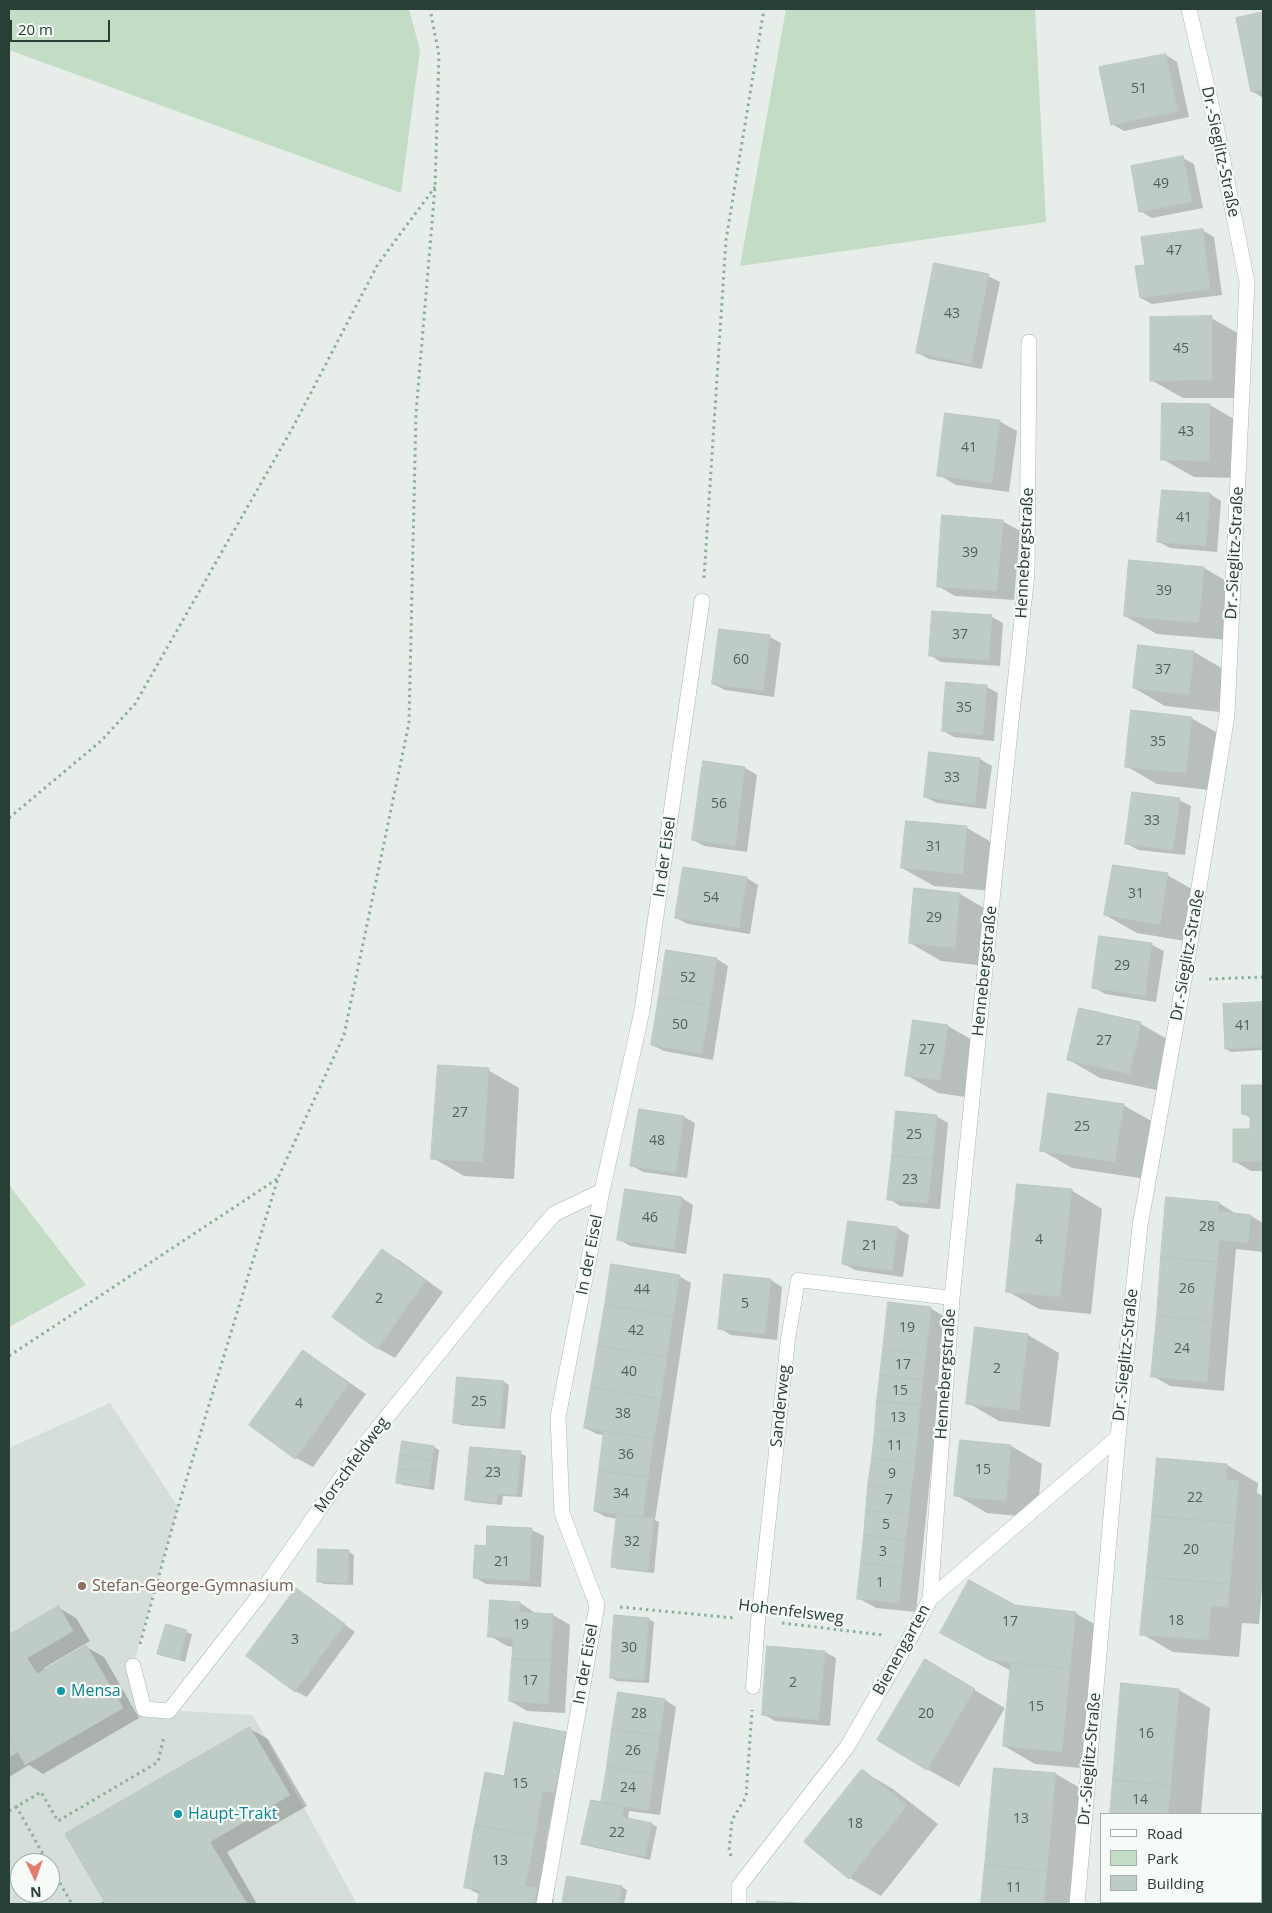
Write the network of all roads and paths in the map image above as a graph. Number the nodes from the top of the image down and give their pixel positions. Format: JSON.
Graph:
{"nodes":[{"id":1,"x":430,"y":9,"type":"edge"},
{"id":2,"x":764,"y":9,"type":"edge"},
{"id":3,"x":1189,"y":9,"type":"edge"},
{"id":4,"x":435,"y":187,"type":"junction"},
{"id":5,"x":1029,"y":342,"type":"dead end"},
{"id":6,"x":702,"y":601,"type":"joint"},
{"id":7,"x":9,"y":818,"type":"edge"},
{"id":8,"x":1263,"y":977,"type":"edge"},
{"id":9,"x":1184,"y":980,"type":"junction"},
{"id":10,"x":278,"y":1178,"type":"junction"},
{"id":11,"x":602,"y":1191,"type":"junction"},
{"id":12,"x":952,"y":1298,"type":"junction"},
{"id":13,"x":9,"y":1356,"type":"edge"},
{"id":14,"x":1118,"y":1437,"type":"junction"},
{"id":15,"x":930,"y":1599,"type":"junction"},
{"id":16,"x":597,"y":1605,"type":"junction"},
{"id":17,"x":758,"y":1621,"type":"junction"},
{"id":18,"x":910,"y":1638,"type":"junction"},
{"id":19,"x":133,"y":1666,"type":"joint"},
{"id":20,"x":753,"y":1687,"type":"joint"},
{"id":21,"x":169,"y":1711,"type":"junction"},
{"id":22,"x":16,"y":1806,"type":"junction"},
{"id":23,"x":9,"y":1811,"type":"edge"},
{"id":24,"x":43,"y":1853,"type":"edge"},
{"id":25,"x":60,"y":1883,"type":"edge"},
{"id":26,"x":739,"y":1886,"type":"junction"},
{"id":27,"x":72,"y":1904,"type":"edge"},
{"id":28,"x":544,"y":1904,"type":"edge"},
{"id":29,"x":739,"y":1904,"type":"edge"},
{"id":30,"x":1078,"y":1904,"type":"edge"}],
"edges":[{"from":1,"to":4,"type":"path"},
{"from":2,"to":6,"type":"path"},
{"from":3,"to":9,"type":"street","name":"Dr.-Sieglitz-Straße"},
{"from":4,"to":7,"type":"path"},
{"from":4,"to":10,"type":"path"},
{"from":5,"to":12,"type":"street","name":"Hennebergstraße"},
{"from":6,"to":11,"type":"street","name":"In der Eisel"},
{"from":8,"to":9,"type":"path"},
{"from":9,"to":14,"type":"street","name":"Dr.-Sieglitz-Straße"},
{"from":10,"to":13,"type":"path"},
{"from":10,"to":19,"type":"path"},
{"from":11,"to":16,"type":"street","name":"In der Eisel"},
{"from":11,"to":21,"type":"street","name":"Morschfeldweg"},
{"from":12,"to":15,"type":"street","name":"Hennebergstraße"},
{"from":12,"to":17,"type":"lane","name":"Sanderweg"},
{"from":14,"to":15,"type":"street","name":"Bienengarten"},
{"from":14,"to":30,"type":"street","name":"Dr.-Sieglitz-Straße"},
{"from":15,"to":18,"type":"street","name":"Bienengarten"},
{"from":16,"to":17,"type":"path","name":"Hohenfelsweg"},
{"from":16,"to":28,"type":"street","name":"In der Eisel"},
{"from":17,"to":18,"type":"path","name":"Hohenfelsweg"},
{"from":17,"to":20,"type":"lane","name":"Sanderweg"},
{"from":18,"to":26,"type":"street","name":"Bienengarten"},
{"from":19,"to":21,"type":"street"},
{"from":20,"to":26,"type":"path"},
{"from":21,"to":22,"type":"path"},
{"from":22,"to":23,"type":"path"},
{"from":22,"to":24,"type":"path"},
{"from":25,"to":27,"type":"path"},
{"from":26,"to":29,"type":"street"}]}
